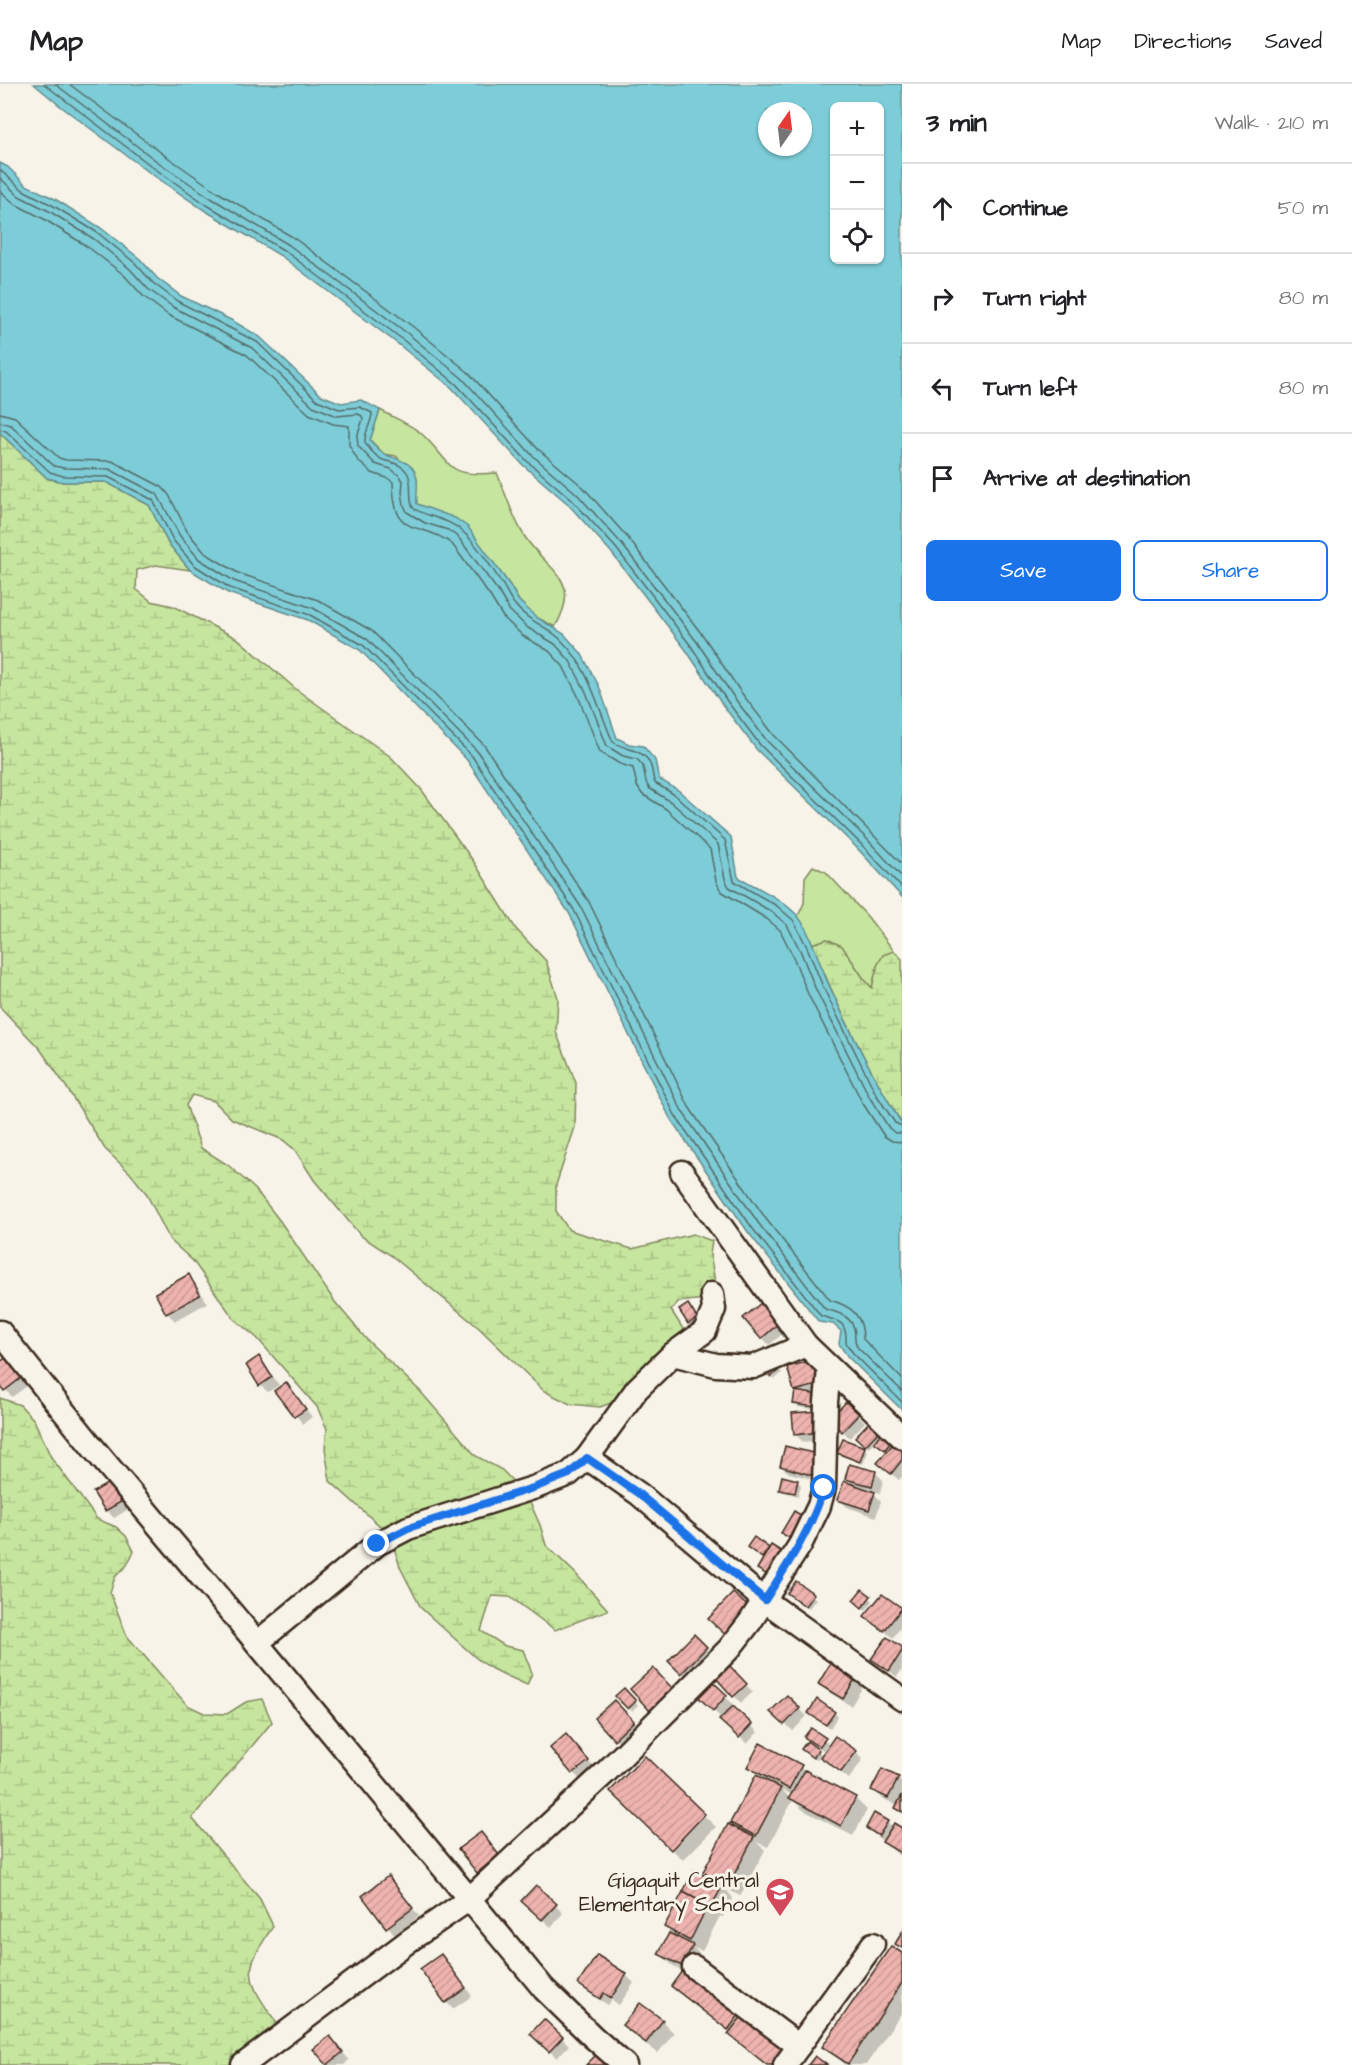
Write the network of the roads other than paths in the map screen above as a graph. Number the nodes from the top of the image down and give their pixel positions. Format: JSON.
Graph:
{"nodes":[{"id":1,"x":682,"y":1172,"type":"dead end"},
{"id":2,"x":712,"y":1294,"type":"dead end"},
{"id":3,"x":0,"y":1332,"type":"edge"},
{"id":4,"x":806,"y":1345,"type":"junction"},
{"id":5,"x":673,"y":1354,"type":"junction"},
{"id":6,"x":829,"y":1369,"type":"junction"},
{"id":7,"x":902,"y":1437,"type":"edge"},
{"id":8,"x":587,"y":1458,"type":"junction"},
{"id":9,"x":765,"y":1600,"type":"junction"},
{"id":10,"x":257,"y":1642,"type":"junction"},
{"id":11,"x":902,"y":1699,"type":"edge"},
{"id":12,"x":468,"y":1900,"type":"junction"},
{"id":13,"x":873,"y":1944,"type":"dead end"},
{"id":14,"x":694,"y":1967,"type":"dead end"},
{"id":15,"x":799,"y":2046,"type":"junction"},
{"id":16,"x":243,"y":2065,"type":"edge"},
{"id":17,"x":625,"y":2065,"type":"edge"},
{"id":18,"x":785,"y":2065,"type":"edge"}],
"edges":[{"from":1,"to":4,"type":"street"},
{"from":2,"to":5,"type":"street"},
{"from":3,"to":10,"type":"street"},
{"from":4,"to":5,"type":"street"},
{"from":4,"to":6,"type":"street"},
{"from":5,"to":8,"type":"street"},
{"from":6,"to":7,"type":"street"},
{"from":6,"to":9,"type":"street"},
{"from":8,"to":9,"type":"street"},
{"from":8,"to":10,"type":"street"},
{"from":9,"to":11,"type":"street"},
{"from":9,"to":12,"type":"street"},
{"from":10,"to":12,"type":"street"},
{"from":12,"to":16,"type":"street"},
{"from":12,"to":17,"type":"street"},
{"from":13,"to":15,"type":"street"},
{"from":14,"to":15,"type":"street"},
{"from":15,"to":18,"type":"street"}]}
